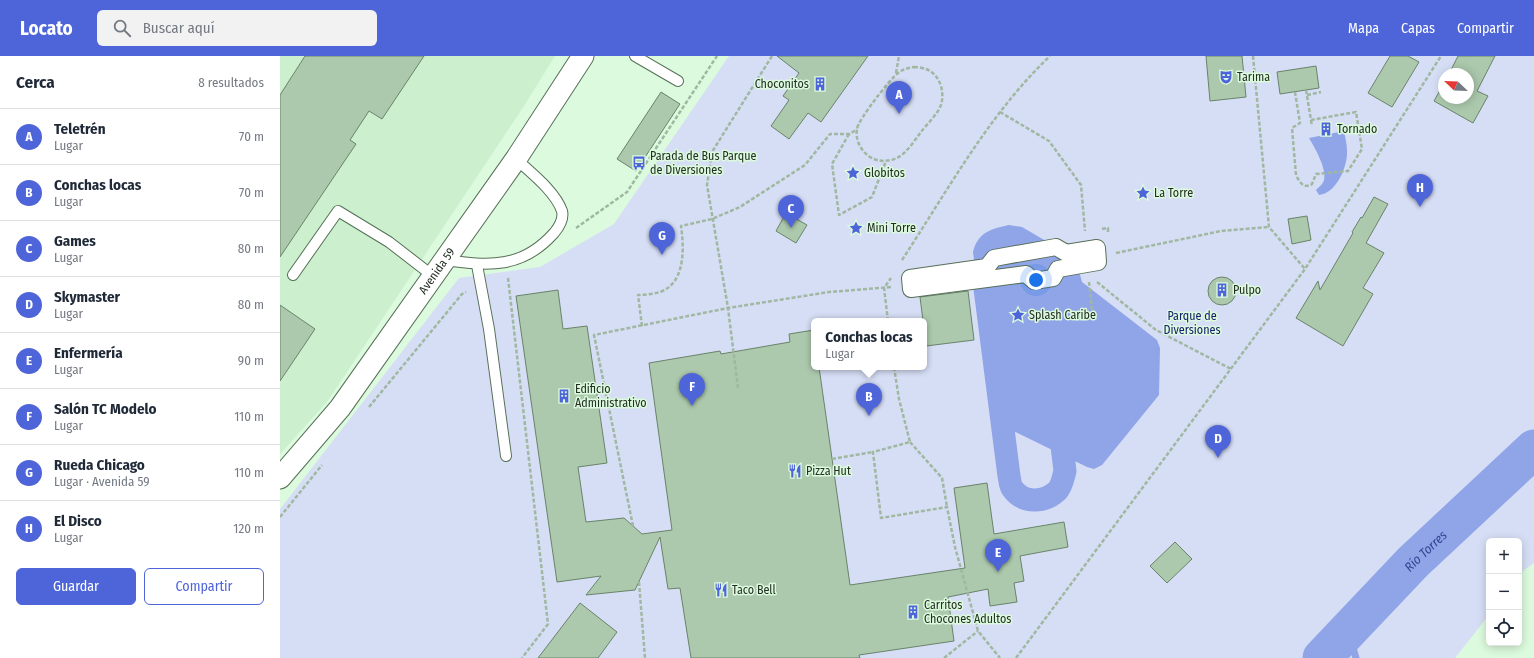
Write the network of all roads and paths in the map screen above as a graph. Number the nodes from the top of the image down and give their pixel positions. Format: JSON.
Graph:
{"nodes":[{"id":1,"x":583,"y":56,"type":"edge"},
{"id":2,"x":635,"y":56,"type":"edge"},
{"id":3,"x":718,"y":56,"type":"edge"},
{"id":4,"x":772,"y":56,"type":"edge"},
{"id":5,"x":899,"y":56,"type":"edge"},
{"id":6,"x":1050,"y":56,"type":"edge"},
{"id":7,"x":1253,"y":56,"type":"edge"},
{"id":8,"x":1441,"y":56,"type":"edge"},
{"id":9,"x":896,"y":74,"type":"junction"},
{"id":10,"x":678,"y":81,"type":"dead end"},
{"id":11,"x":1306,"y":90,"type":"dead end"},
{"id":12,"x":1295,"y":92,"type":"dead end"},
{"id":13,"x":1322,"y":92,"type":"dead end"},
{"id":14,"x":1307,"y":95,"type":"junction"},
{"id":15,"x":1311,"y":120,"type":"junction"},
{"id":16,"x":1312,"y":126,"type":"dead end"},
{"id":17,"x":856,"y":129,"type":"junction"},
{"id":18,"x":850,"y":134,"type":"junction"},
{"id":19,"x":516,"y":159,"type":"junction"},
{"id":20,"x":886,"y":161,"type":"junction"},
{"id":21,"x":712,"y":219,"type":"junction"},
{"id":22,"x":1269,"y":228,"type":"junction"},
{"id":23,"x":570,"y":232,"type":"dead end"},
{"id":24,"x":1097,"y":248,"type":"joint"},
{"id":25,"x":1122,"y":252,"type":"dead end"},
{"id":26,"x":445,"y":260,"type":"junction"},
{"id":27,"x":901,"y":262,"type":"dead end"},
{"id":28,"x":477,"y":265,"type":"junction"},
{"id":29,"x":1306,"y":270,"type":"junction"},
{"id":30,"x":293,"y":275,"type":"dead end"},
{"id":31,"x":892,"y":275,"type":"dead end"},
{"id":32,"x":433,"y":276,"type":"junction"},
{"id":33,"x":482,"y":286,"type":"junction"},
{"id":34,"x":896,"y":286,"type":"dead end"},
{"id":35,"x":884,"y":288,"type":"junction"},
{"id":36,"x":1090,"y":288,"type":"dead end"},
{"id":37,"x":728,"y":308,"type":"junction"},
{"id":38,"x":888,"y":318,"type":"edge"},
{"id":39,"x":1094,"y":319,"type":"dead end"},
{"id":40,"x":642,"y":326,"type":"junction"},
{"id":41,"x":894,"y":370,"type":"edge"},
{"id":42,"x":738,"y":388,"type":"dead end"},
{"id":43,"x":366,"y":411,"type":"dead end"},
{"id":44,"x":910,"y":442,"type":"junction"},
{"id":45,"x":873,"y":452,"type":"junction"},
{"id":46,"x":506,"y":456,"type":"dead end"},
{"id":47,"x":832,"y":459,"type":"dead end"},
{"id":48,"x":325,"y":461,"type":"dead end"},
{"id":49,"x":280,"y":478,"type":"edge"},
{"id":50,"x":947,"y":506,"type":"junction"},
{"id":51,"x":280,"y":517,"type":"edge"},
{"id":52,"x":633,"y":526,"type":"dead end"},
{"id":53,"x":639,"y":582,"type":"dead end"},
{"id":54,"x":978,"y":631,"type":"junction"},
{"id":55,"x":522,"y":658,"type":"edge"},
{"id":56,"x":645,"y":658,"type":"edge"},
{"id":57,"x":944,"y":658,"type":"edge"},
{"id":58,"x":1000,"y":658,"type":"edge"},
{"id":59,"x":1016,"y":658,"type":"edge"}],
"edges":[{"from":1,"to":19,"type":"street","name":"Avenida 59"},
{"from":2,"to":10,"type":"lane"},
{"from":3,"to":23,"type":"path"},
{"from":4,"to":21,"type":"path"},
{"from":5,"to":9,"type":"path"},
{"from":6,"to":27,"type":"path"},
{"from":7,"to":22,"type":"path"},
{"from":8,"to":29,"type":"path"},
{"from":9,"to":17,"type":"path"},
{"from":9,"to":20,"type":"path"},
{"from":11,"to":14,"type":"path"},
{"from":12,"to":15,"type":"path"},
{"from":13,"to":14,"type":"path"},
{"from":14,"to":15,"type":"path"},
{"from":15,"to":16,"type":"path"},
{"from":17,"to":18,"type":"path"},
{"from":17,"to":20,"type":"path"},
{"from":18,"to":20,"type":"path"},
{"from":18,"to":21,"type":"path"},
{"from":19,"to":26,"type":"street","name":"Avenida 59"},
{"from":19,"to":28,"type":"lane"},
{"from":21,"to":37,"type":"path"},
{"from":21,"to":40,"type":"path"},
{"from":22,"to":25,"type":"path"},
{"from":22,"to":29,"type":"path"},
{"from":24,"to":24,"type":"street","bridge":true},
{"from":26,"to":28,"type":"lane"},
{"from":26,"to":32,"type":"street","name":"Avenida 59"},
{"from":28,"to":33,"type":"lane"},
{"from":29,"to":59,"type":"path"},
{"from":30,"to":32,"type":"lane"},
{"from":31,"to":35,"type":"path"},
{"from":32,"to":49,"type":"street","name":"Avenida 59"},
{"from":33,"to":43,"type":"path"},
{"from":33,"to":46,"type":"lane"},
{"from":33,"to":55,"type":"path"},
{"from":34,"to":35,"type":"path"},
{"from":35,"to":37,"type":"path"},
{"from":35,"to":38,"type":"path"},
{"from":36,"to":39,"type":"path"},
{"from":37,"to":40,"type":"path"},
{"from":37,"to":42,"type":"path"},
{"from":40,"to":52,"type":"path"},
{"from":41,"to":44,"type":"path"},
{"from":44,"to":45,"type":"path"},
{"from":44,"to":50,"type":"path"},
{"from":45,"to":47,"type":"path"},
{"from":45,"to":50,"type":"path"},
{"from":48,"to":51,"type":"path"},
{"from":50,"to":54,"type":"path"},
{"from":53,"to":56,"type":"path"},
{"from":54,"to":57,"type":"path"},
{"from":54,"to":58,"type":"path"}]}
